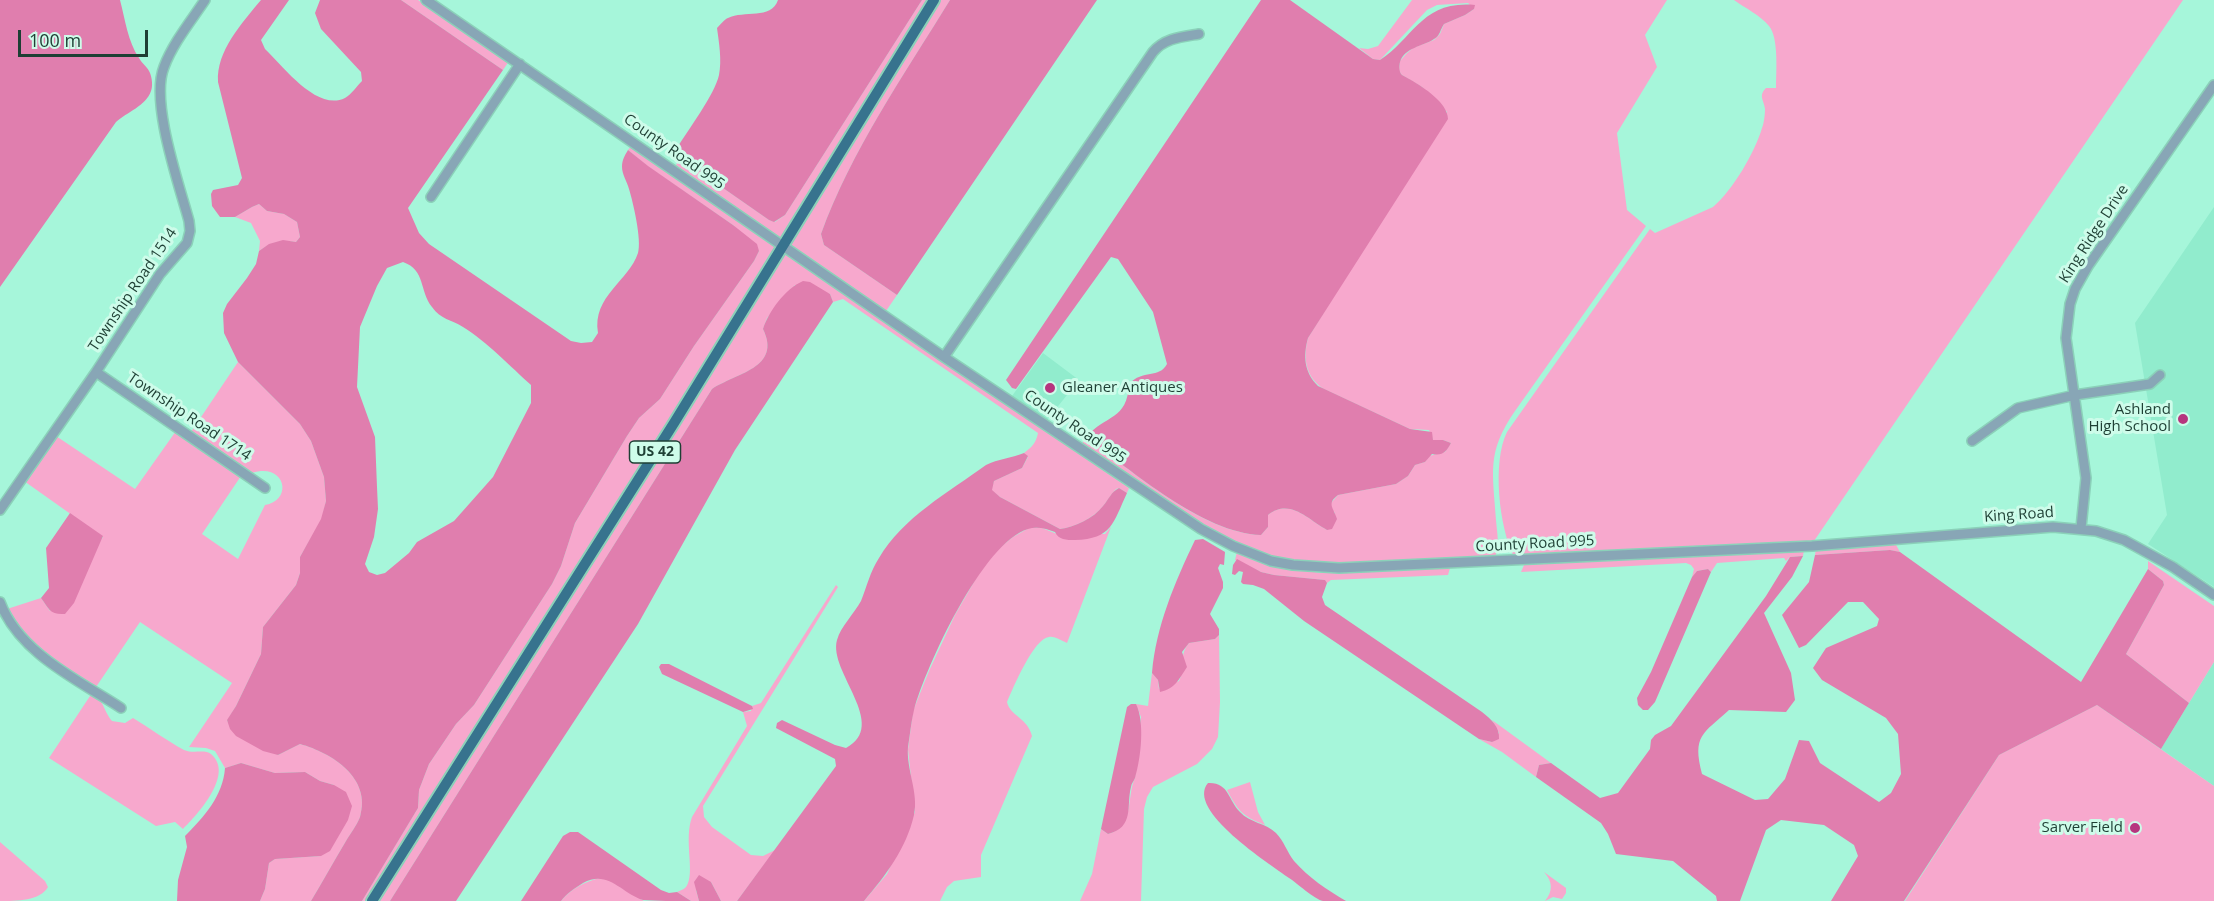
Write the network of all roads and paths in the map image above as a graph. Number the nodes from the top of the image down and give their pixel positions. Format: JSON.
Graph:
{"nodes":[{"id":1,"x":205,"y":0,"type":"edge"},
{"id":2,"x":426,"y":0,"type":"edge"},
{"id":3,"x":934,"y":0,"type":"edge"},
{"id":4,"x":1199,"y":34,"type":"dead end"},
{"id":5,"x":520,"y":64,"type":"junction"},
{"id":6,"x":2214,"y":85,"type":"edge"},
{"id":7,"x":431,"y":197,"type":"dead end"},
{"id":8,"x":783,"y":246,"type":"junction"},
{"id":9,"x":944,"y":357,"type":"junction"},
{"id":10,"x":96,"y":372,"type":"junction"},
{"id":11,"x":2160,"y":375,"type":"dead end"},
{"id":12,"x":2074,"y":395,"type":"junction"},
{"id":13,"x":1972,"y":441,"type":"dead end"},
{"id":14,"x":265,"y":488,"type":"dead end"},
{"id":15,"x":0,"y":510,"type":"edge"},
{"id":16,"x":2081,"y":528,"type":"junction"},
{"id":17,"x":1808,"y":546,"type":"joint"},
{"id":18,"x":2214,"y":595,"type":"edge"},
{"id":19,"x":0,"y":602,"type":"edge"},
{"id":20,"x":121,"y":708,"type":"dead end"},
{"id":21,"x":372,"y":901,"type":"edge"}],
"edges":[{"from":1,"to":10,"type":"street","name":"Township Road 1514"},
{"from":2,"to":5,"type":"street","name":"County Road 995"},
{"from":3,"to":8,"type":"main road","number":"US 42"},
{"from":4,"to":9,"type":"street"},
{"from":5,"to":7,"type":"street"},
{"from":5,"to":8,"type":"street","name":"County Road 995"},
{"from":6,"to":12,"type":"street","name":"King Ridge Drive"},
{"from":8,"to":9,"type":"street","name":"County Road 995"},
{"from":8,"to":21,"type":"main road","number":"US 42"},
{"from":9,"to":17,"type":"street","name":"County Road 995"},
{"from":10,"to":14,"type":"street","name":"Township Road 1714"},
{"from":10,"to":15,"type":"street","name":"Township Road 1514"},
{"from":11,"to":12,"type":"street"},
{"from":12,"to":13,"type":"street"},
{"from":12,"to":16,"type":"street","name":"King Ridge Drive"},
{"from":16,"to":17,"type":"street","name":"King Road"},
{"from":16,"to":18,"type":"street","name":"King Road"},
{"from":19,"to":20,"type":"street"}]}
